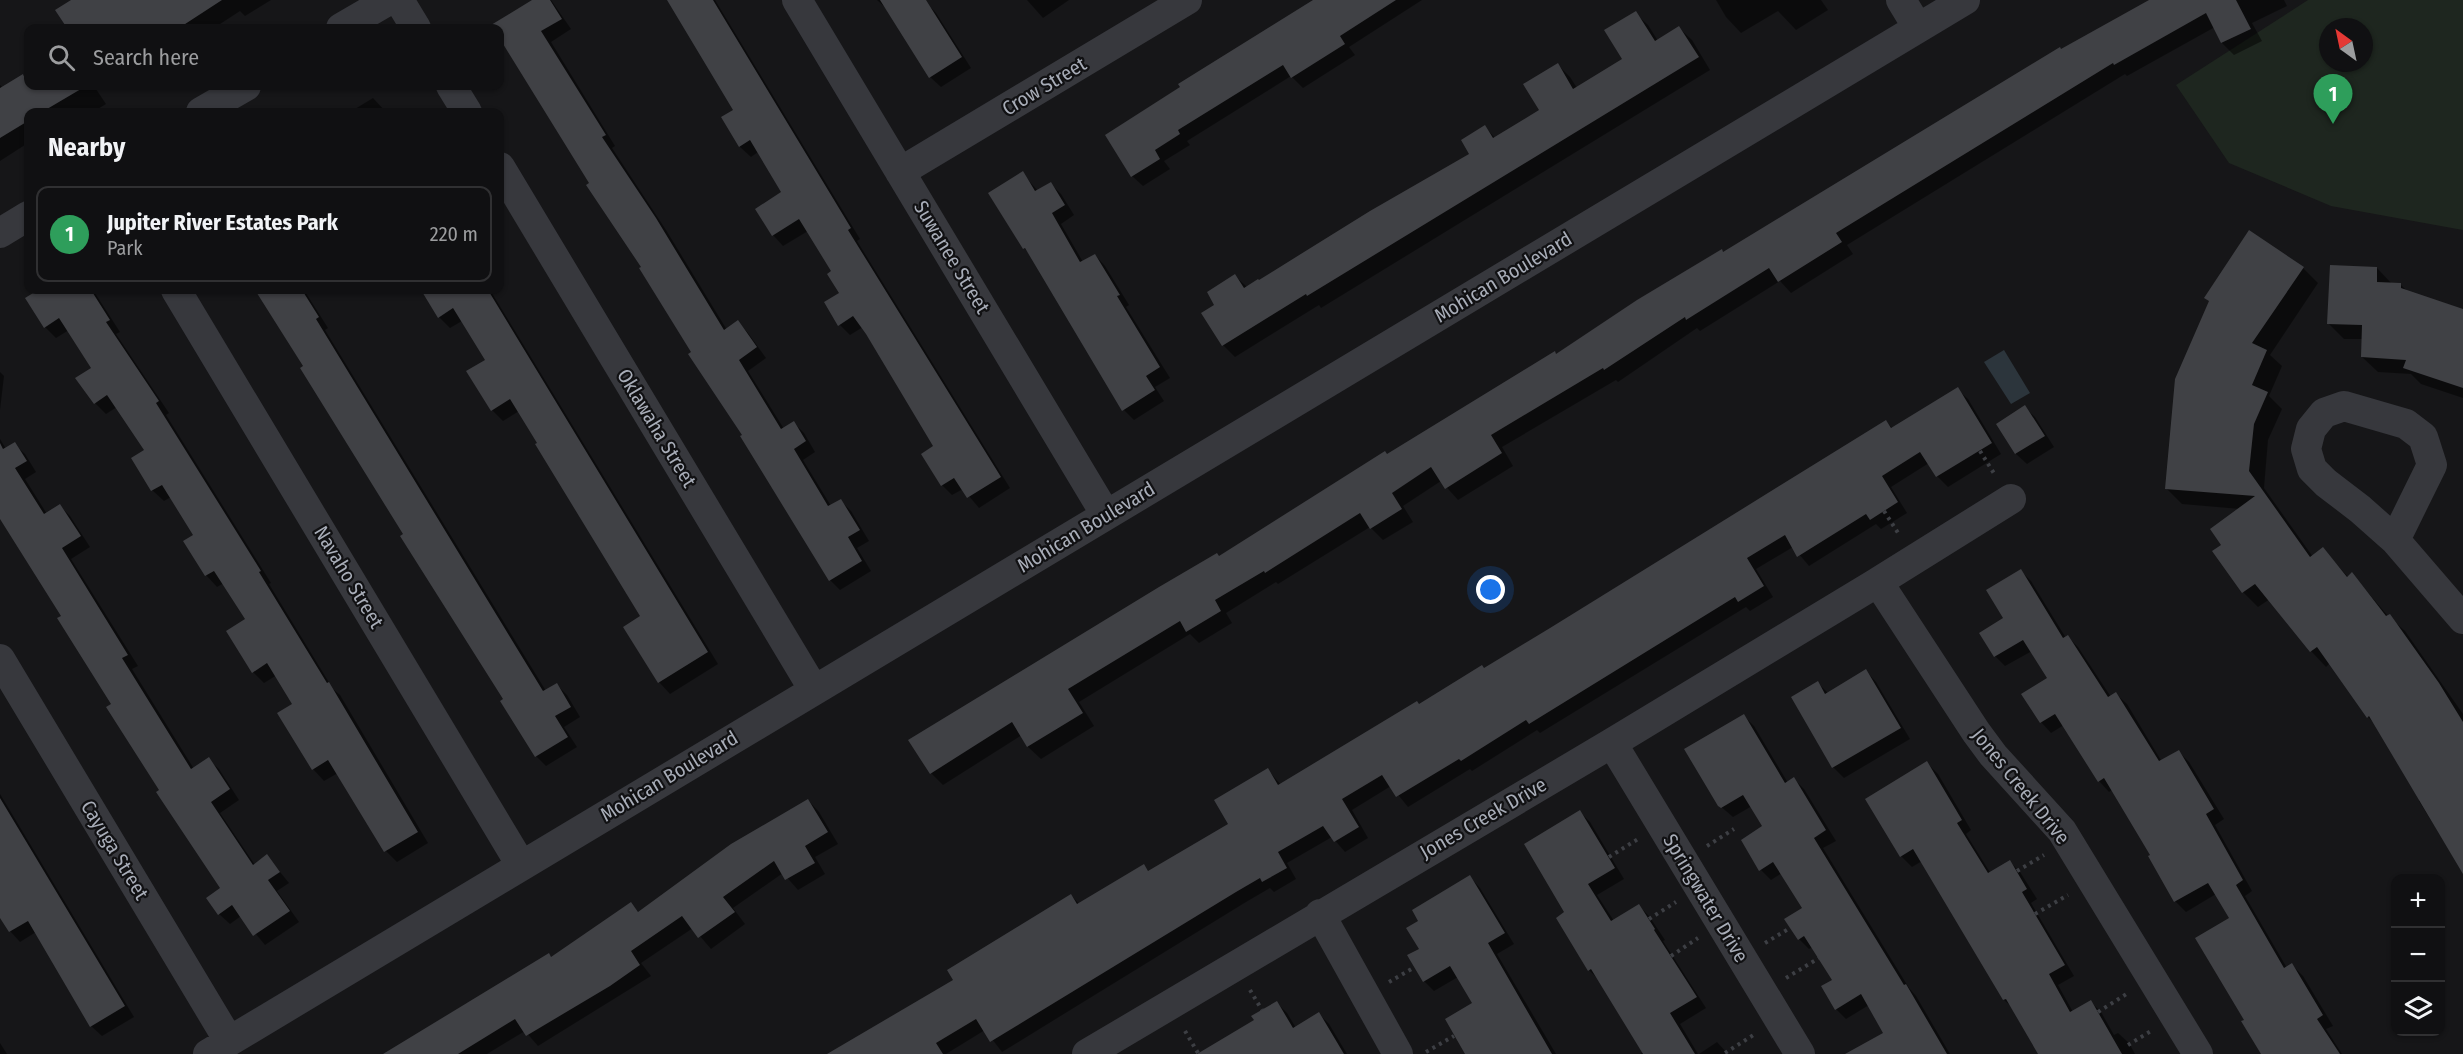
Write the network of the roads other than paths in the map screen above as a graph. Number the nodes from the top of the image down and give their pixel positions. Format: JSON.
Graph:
{"nodes":[{"id":1,"x":389,"y":0,"type":"edge"},
{"id":2,"x":399,"y":0,"type":"edge"},
{"id":3,"x":797,"y":0,"type":"edge"},
{"id":4,"x":1187,"y":0,"type":"edge"},
{"id":5,"x":1901,"y":0,"type":"edge"},
{"id":6,"x":1965,"y":0,"type":"edge"},
{"id":7,"x":348,"y":24,"type":"edge"},
{"id":8,"x":414,"y":24,"type":"edge"},
{"id":9,"x":1918,"y":28,"type":"junction"},
{"id":10,"x":239,"y":90,"type":"edge"},
{"id":11,"x":453,"y":90,"type":"edge"},
{"id":12,"x":208,"y":108,"type":"edge"},
{"id":13,"x":465,"y":108,"type":"edge"},
{"id":14,"x":900,"y":172,"type":"junction"},
{"id":15,"x":504,"y":174,"type":"edge"},
{"id":16,"x":24,"y":218,"type":"edge"},
{"id":17,"x":0,"y":233,"type":"edge"},
{"id":18,"x":178,"y":294,"type":"edge"},
{"id":19,"x":2011,"y":499,"type":"dead end"},
{"id":20,"x":1106,"y":515,"type":"junction"},
{"id":21,"x":2395,"y":540,"type":"junction"},
{"id":22,"x":1878,"y":582,"type":"junction"},
{"id":23,"x":2463,"y":619,"type":"edge"},
{"id":24,"x":0,"y":659,"type":"edge"},
{"id":25,"x":814,"y":690,"type":"junction"},
{"id":26,"x":1612,"y":743,"type":"junction"},
{"id":27,"x":521,"y":865,"type":"junction"},
{"id":28,"x":1320,"y":914,"type":"junction"},
{"id":29,"x":219,"y":1047,"type":"edge"},
{"id":30,"x":1087,"y":1054,"type":"edge"},
{"id":31,"x":1398,"y":1054,"type":"edge"},
{"id":32,"x":1800,"y":1054,"type":"edge"},
{"id":33,"x":2198,"y":1054,"type":"edge"}],
"edges":[{"from":1,"to":7,"type":"street"},
{"from":2,"to":8,"type":"street"},
{"from":3,"to":14,"type":"street","name":"Suwanee Street"},
{"from":4,"to":14,"type":"street","name":"Crow Street"},
{"from":5,"to":9,"type":"street"},
{"from":6,"to":9,"type":"street","name":"Mohican Boulevard"},
{"from":9,"to":20,"type":"street","name":"Mohican Boulevard"},
{"from":10,"to":12,"type":"street"},
{"from":11,"to":13,"type":"street"},
{"from":14,"to":20,"type":"street","name":"Suwanee Street"},
{"from":15,"to":25,"type":"street","name":"Oklawaha Street"},
{"from":16,"to":17,"type":"street"},
{"from":18,"to":27,"type":"street","name":"Navaho Street"},
{"from":19,"to":22,"type":"street","name":"Jones Creek Drive"},
{"from":20,"to":25,"type":"street","name":"Mohican Boulevard"},
{"from":21,"to":21,"type":"street"},
{"from":21,"to":23,"type":"street"},
{"from":22,"to":26,"type":"street","name":"Jones Creek Drive"},
{"from":22,"to":33,"type":"street","name":"Jones Creek Drive"},
{"from":24,"to":29,"type":"street","name":"Cayuga Street"},
{"from":25,"to":27,"type":"street","name":"Mohican Boulevard"},
{"from":26,"to":28,"type":"street","name":"Jones Creek Drive"},
{"from":26,"to":32,"type":"street","name":"Springwater Drive"},
{"from":27,"to":29,"type":"street","name":"Mohican Boulevard"},
{"from":28,"to":30,"type":"street","name":"Jones Creek Drive"},
{"from":28,"to":31,"type":"street"}]}
